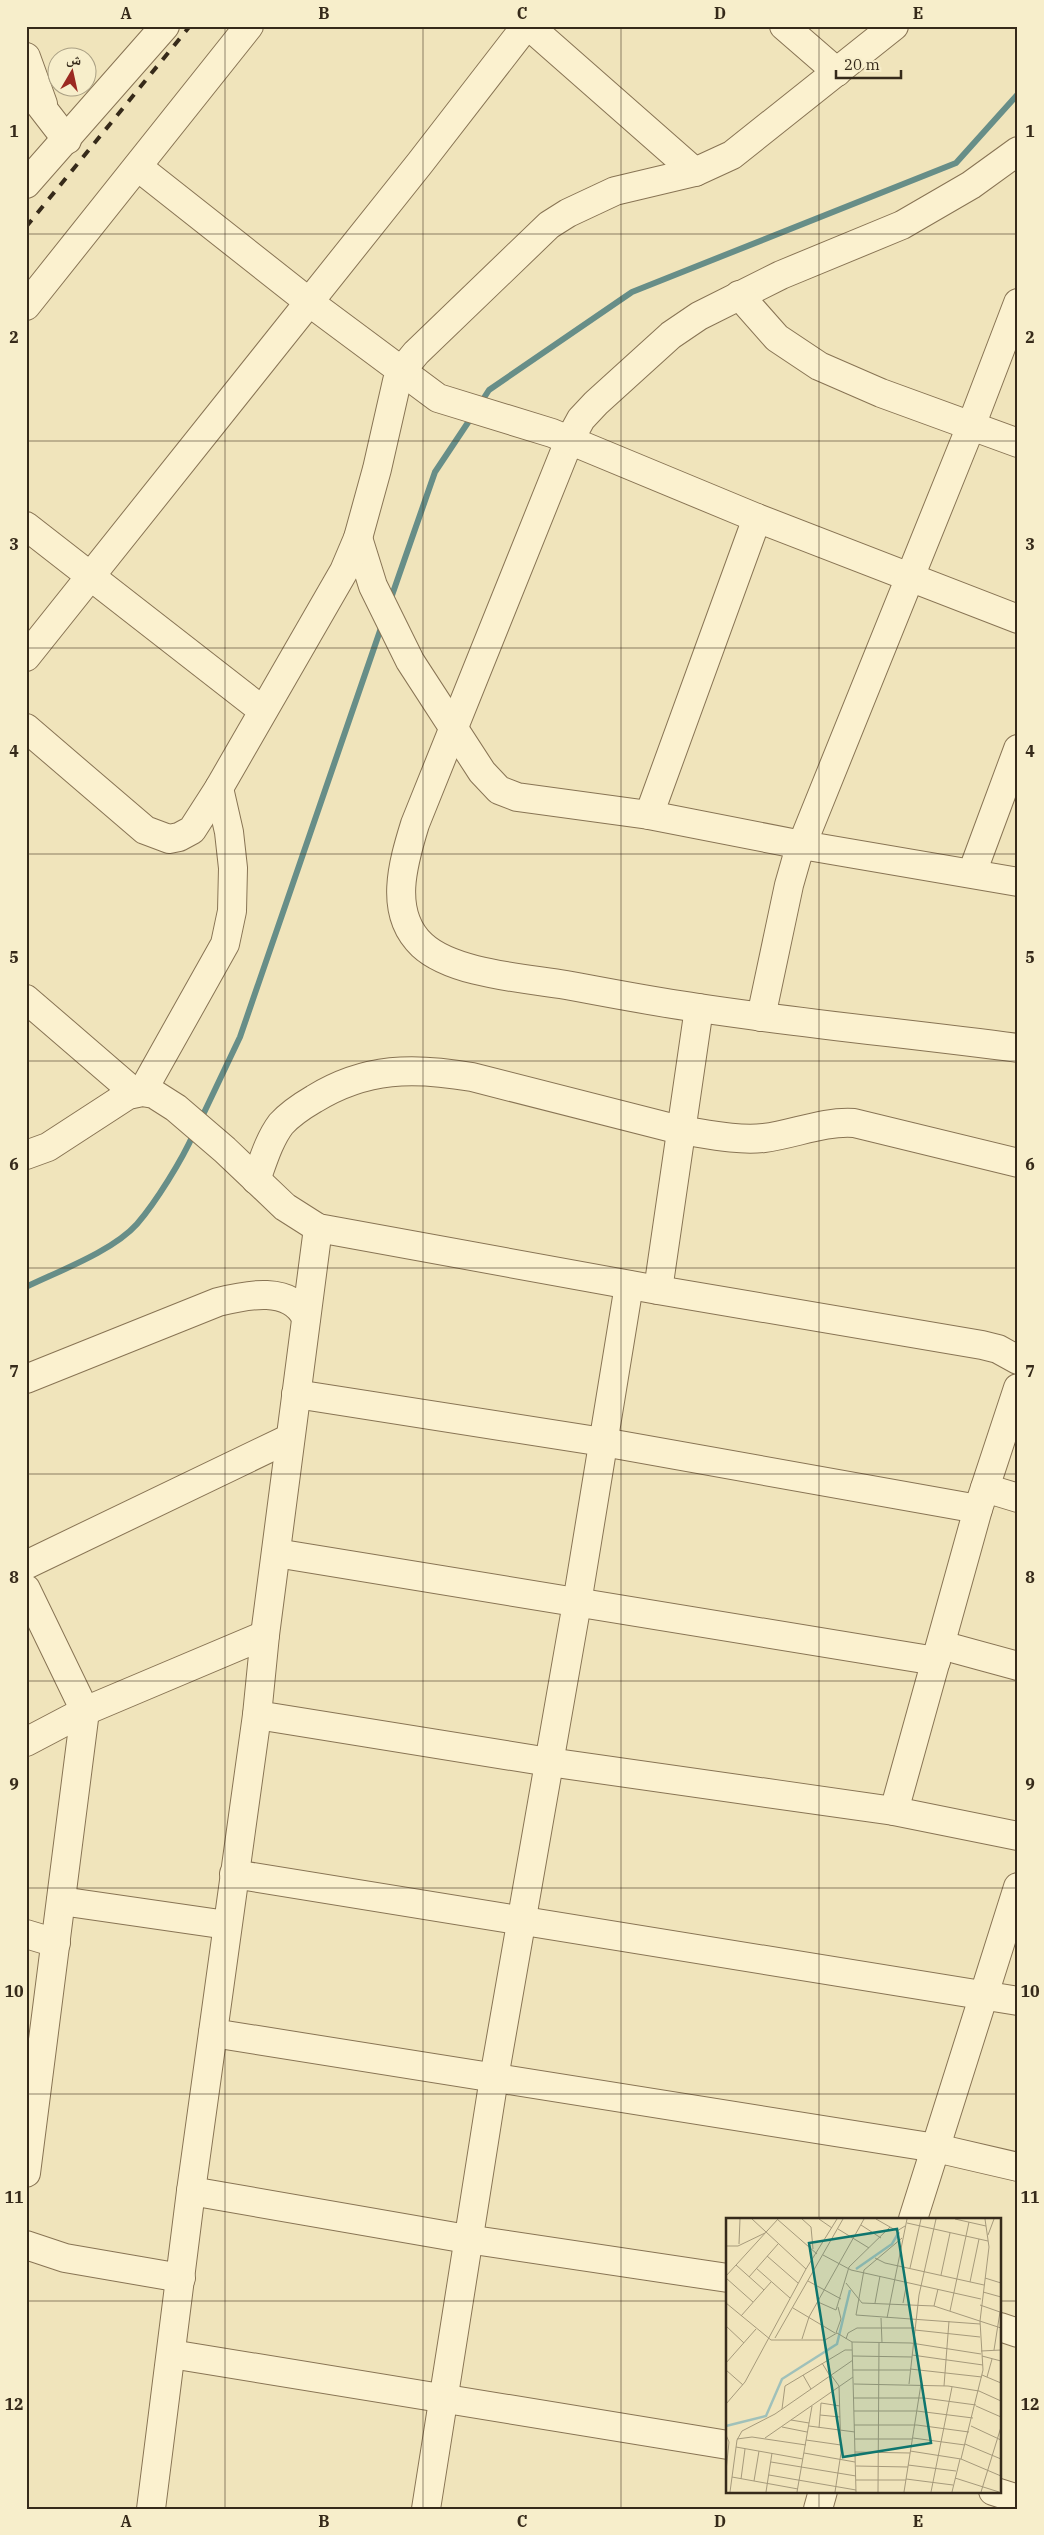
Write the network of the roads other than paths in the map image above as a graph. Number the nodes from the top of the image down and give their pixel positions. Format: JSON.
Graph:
{"nodes":[{"id":1,"x":165,"y":26,"type":"edge"},
{"id":2,"x":249,"y":26,"type":"edge"},
{"id":3,"x":528,"y":26,"type":"edge"},
{"id":4,"x":784,"y":26,"type":"edge"},
{"id":5,"x":894,"y":26,"type":"edge"},
{"id":6,"x":26,"y":56,"type":"edge"},
{"id":7,"x":837,"y":72,"type":"junction"},
{"id":8,"x":26,"y":87,"type":"edge"},
{"id":9,"x":44,"y":108,"type":"junction"},
{"id":10,"x":67,"y":140,"type":"junction"},
{"id":11,"x":1018,"y":151,"type":"edge"},
{"id":12,"x":138,"y":167,"type":"junction"},
{"id":13,"x":695,"y":172,"type":"junction"},
{"id":14,"x":26,"y":184,"type":"edge"},
{"id":15,"x":739,"y":295,"type":"junction"},
{"id":16,"x":309,"y":302,"type":"junction"},
{"id":17,"x":1018,"y":303,"type":"edge"},
{"id":18,"x":26,"y":306,"type":"edge"},
{"id":19,"x":402,"y":370,"type":"junction"},
{"id":20,"x":971,"y":426,"type":"junction"},
{"id":21,"x":569,"y":441,"type":"junction"},
{"id":22,"x":1018,"y":443,"type":"edge"},
{"id":23,"x":756,"y":518,"type":"junction"},
{"id":24,"x":26,"y":526,"type":"edge"},
{"id":25,"x":358,"y":538,"type":"junction"},
{"id":26,"x":92,"y":577,"type":"junction"},
{"id":27,"x":910,"y":577,"type":"junction"},
{"id":28,"x":1018,"y":619,"type":"edge"},
{"id":29,"x":26,"y":658,"type":"edge"},
{"id":30,"x":262,"y":710,"type":"junction"},
{"id":31,"x":26,"y":728,"type":"edge"},
{"id":32,"x":453,"y":730,"type":"junction"},
{"id":33,"x":1018,"y":748,"type":"edge"},
{"id":34,"x":219,"y":788,"type":"junction"},
{"id":35,"x":649,"y":815,"type":"junction"},
{"id":36,"x":802,"y":845,"type":"junction"},
{"id":37,"x":972,"y":873,"type":"junction"},
{"id":38,"x":1018,"y":882,"type":"edge"},
{"id":39,"x":26,"y":999,"type":"edge"},
{"id":40,"x":699,"y":1008,"type":"junction"},
{"id":41,"x":761,"y":1017,"type":"junction"},
{"id":42,"x":1018,"y":1048,"type":"edge"},
{"id":43,"x":138,"y":1093,"type":"junction"},
{"id":44,"x":680,"y":1130,"type":"junction"},
{"id":45,"x":26,"y":1155,"type":"edge"},
{"id":46,"x":1018,"y":1163,"type":"edge"},
{"id":47,"x":256,"y":1180,"type":"junction"},
{"id":48,"x":318,"y":1228,"type":"junction"},
{"id":49,"x":629,"y":1285,"type":"junction"},
{"id":50,"x":658,"y":1290,"type":"junction"},
{"id":51,"x":306,"y":1318,"type":"junction"},
{"id":52,"x":1018,"y":1360,"type":"edge"},
{"id":53,"x":26,"y":1379,"type":"edge"},
{"id":54,"x":1018,"y":1388,"type":"edge"},
{"id":55,"x":296,"y":1394,"type":"junction"},
{"id":56,"x":290,"y":1438,"type":"junction"},
{"id":57,"x":603,"y":1442,"type":"junction"},
{"id":58,"x":1018,"y":1498,"type":"edge"},
{"id":59,"x":981,"y":1499,"type":"junction"},
{"id":60,"x":276,"y":1553,"type":"junction"},
{"id":61,"x":26,"y":1565,"type":"edge"},
{"id":62,"x":26,"y":1589,"type":"edge"},
{"id":63,"x":577,"y":1603,"type":"junction"},
{"id":64,"x":265,"y":1636,"type":"junction"},
{"id":65,"x":938,"y":1653,"type":"junction"},
{"id":66,"x":1018,"y":1666,"type":"edge"},
{"id":67,"x":86,"y":1711,"type":"junction"},
{"id":68,"x":257,"y":1715,"type":"junction"},
{"id":69,"x":26,"y":1742,"type":"edge"},
{"id":70,"x":549,"y":1762,"type":"junction"},
{"id":71,"x":894,"y":1811,"type":"junction"},
{"id":72,"x":1018,"y":1836,"type":"edge"},
{"id":73,"x":234,"y":1874,"type":"junction"},
{"id":74,"x":1018,"y":1887,"type":"edge"},
{"id":75,"x":61,"y":1901,"type":"junction"},
{"id":76,"x":521,"y":1919,"type":"junction"},
{"id":77,"x":227,"y":1925,"type":"junction"},
{"id":78,"x":26,"y":1934,"type":"edge"},
{"id":79,"x":56,"y":1943,"type":"junction"},
{"id":80,"x":984,"y":1994,"type":"junction"},
{"id":81,"x":1018,"y":2000,"type":"edge"},
{"id":82,"x":213,"y":2033,"type":"junction"},
{"id":83,"x":32,"y":2074,"type":"edge"},
{"id":84,"x":494,"y":2078,"type":"junction"},
{"id":85,"x":936,"y":2148,"type":"junction"},
{"id":86,"x":1018,"y":2167,"type":"edge"},
{"id":87,"x":26,"y":2173,"type":"edge"},
{"id":88,"x":191,"y":2191,"type":"junction"},
{"id":89,"x":913,"y":2218,"type":"edge"},
{"id":90,"x":467,"y":2239,"type":"junction"},
{"id":91,"x":26,"y":2245,"type":"edge"},
{"id":92,"x":181,"y":2278,"type":"junction"},
{"id":93,"x":726,"y":2278,"type":"edge"},
{"id":94,"x":1002,"y":2328,"type":"edge"},
{"id":95,"x":1018,"y":2332,"type":"edge"},
{"id":96,"x":171,"y":2354,"type":"junction"},
{"id":97,"x":443,"y":2399,"type":"junction"},
{"id":98,"x":726,"y":2445,"type":"edge"},
{"id":99,"x":824,"y":2492,"type":"edge"},
{"id":100,"x":996,"y":2492,"type":"edge"},
{"id":101,"x":1018,"y":2499,"type":"edge"},
{"id":102,"x":151,"y":2509,"type":"edge"},
{"id":103,"x":426,"y":2509,"type":"edge"},
{"id":104,"x":818,"y":2509,"type":"edge"}],
"edges":[{"from":1,"to":10,"type":"street"},
{"from":2,"to":12,"type":"street"},
{"from":3,"to":13,"type":"street"},
{"from":3,"to":16,"type":"street"},
{"from":4,"to":7,"type":"street"},
{"from":5,"to":7,"type":"street"},
{"from":6,"to":9,"type":"street"},
{"from":7,"to":13,"type":"street"},
{"from":8,"to":9,"type":"street"},
{"from":9,"to":10,"type":"street"},
{"from":10,"to":14,"type":"street"},
{"from":11,"to":15,"type":"street"},
{"from":12,"to":16,"type":"street"},
{"from":12,"to":18,"type":"street"},
{"from":13,"to":19,"type":"street"},
{"from":15,"to":20,"type":"street"},
{"from":15,"to":21,"type":"street"},
{"from":16,"to":19,"type":"street"},
{"from":16,"to":26,"type":"street"},
{"from":17,"to":20,"type":"street"},
{"from":19,"to":21,"type":"street"},
{"from":19,"to":25,"type":"street"},
{"from":20,"to":22,"type":"street"},
{"from":20,"to":27,"type":"street"},
{"from":21,"to":23,"type":"street"},
{"from":21,"to":32,"type":"street"},
{"from":23,"to":27,"type":"street"},
{"from":23,"to":35,"type":"street"},
{"from":24,"to":26,"type":"street"},
{"from":25,"to":30,"type":"street"},
{"from":25,"to":32,"type":"street"},
{"from":26,"to":29,"type":"street"},
{"from":26,"to":30,"type":"street"},
{"from":27,"to":28,"type":"street"},
{"from":27,"to":36,"type":"street"},
{"from":30,"to":34,"type":"street"},
{"from":31,"to":34,"type":"street"},
{"from":32,"to":35,"type":"street"},
{"from":32,"to":40,"type":"street"},
{"from":33,"to":37,"type":"street"},
{"from":34,"to":43,"type":"street"},
{"from":35,"to":36,"type":"street"},
{"from":36,"to":37,"type":"street"},
{"from":36,"to":41,"type":"street"},
{"from":37,"to":38,"type":"street"},
{"from":39,"to":43,"type":"street"},
{"from":40,"to":41,"type":"street"},
{"from":40,"to":44,"type":"street"},
{"from":41,"to":42,"type":"street"},
{"from":43,"to":45,"type":"street"},
{"from":43,"to":47,"type":"street"},
{"from":44,"to":46,"type":"street"},
{"from":44,"to":47,"type":"street"},
{"from":44,"to":50,"type":"street"},
{"from":47,"to":48,"type":"street"},
{"from":48,"to":49,"type":"street"},
{"from":48,"to":51,"type":"street"},
{"from":49,"to":50,"type":"street"},
{"from":49,"to":57,"type":"street"},
{"from":50,"to":52,"type":"street"},
{"from":51,"to":53,"type":"street"},
{"from":51,"to":55,"type":"street"},
{"from":54,"to":59,"type":"street"},
{"from":55,"to":56,"type":"street"},
{"from":55,"to":57,"type":"street"},
{"from":56,"to":60,"type":"street"},
{"from":56,"to":61,"type":"street"},
{"from":57,"to":59,"type":"street"},
{"from":57,"to":63,"type":"street"},
{"from":58,"to":59,"type":"street"},
{"from":59,"to":65,"type":"street"},
{"from":60,"to":63,"type":"street"},
{"from":60,"to":64,"type":"street"},
{"from":62,"to":67,"type":"street"},
{"from":63,"to":65,"type":"street"},
{"from":63,"to":70,"type":"street"},
{"from":64,"to":67,"type":"street"},
{"from":64,"to":68,"type":"street"},
{"from":65,"to":66,"type":"street"},
{"from":65,"to":71,"type":"street"},
{"from":67,"to":69,"type":"street"},
{"from":67,"to":75,"type":"street"},
{"from":68,"to":70,"type":"street"},
{"from":68,"to":73,"type":"street"},
{"from":70,"to":71,"type":"street"},
{"from":70,"to":76,"type":"street"},
{"from":71,"to":72,"type":"street"},
{"from":73,"to":76,"type":"street"},
{"from":73,"to":77,"type":"street"},
{"from":74,"to":80,"type":"street"},
{"from":75,"to":77,"type":"street"},
{"from":75,"to":79,"type":"street"},
{"from":76,"to":80,"type":"street"},
{"from":76,"to":84,"type":"street"},
{"from":77,"to":82,"type":"street"},
{"from":78,"to":79,"type":"street"},
{"from":79,"to":83,"type":"street"},
{"from":80,"to":81,"type":"street"},
{"from":80,"to":85,"type":"street"},
{"from":82,"to":84,"type":"street"},
{"from":82,"to":88,"type":"street"},
{"from":83,"to":87,"type":"street"},
{"from":84,"to":85,"type":"street"},
{"from":84,"to":90,"type":"street"},
{"from":85,"to":86,"type":"street"},
{"from":85,"to":89,"type":"street"},
{"from":88,"to":90,"type":"street"},
{"from":88,"to":92,"type":"street"},
{"from":90,"to":93,"type":"street"},
{"from":90,"to":97,"type":"street"},
{"from":91,"to":92,"type":"street"},
{"from":92,"to":96,"type":"street"},
{"from":94,"to":95,"type":"street"},
{"from":96,"to":97,"type":"street"},
{"from":96,"to":102,"type":"street"},
{"from":97,"to":98,"type":"street"},
{"from":97,"to":103,"type":"street"},
{"from":99,"to":104,"type":"street"},
{"from":100,"to":101,"type":"street"}]}
